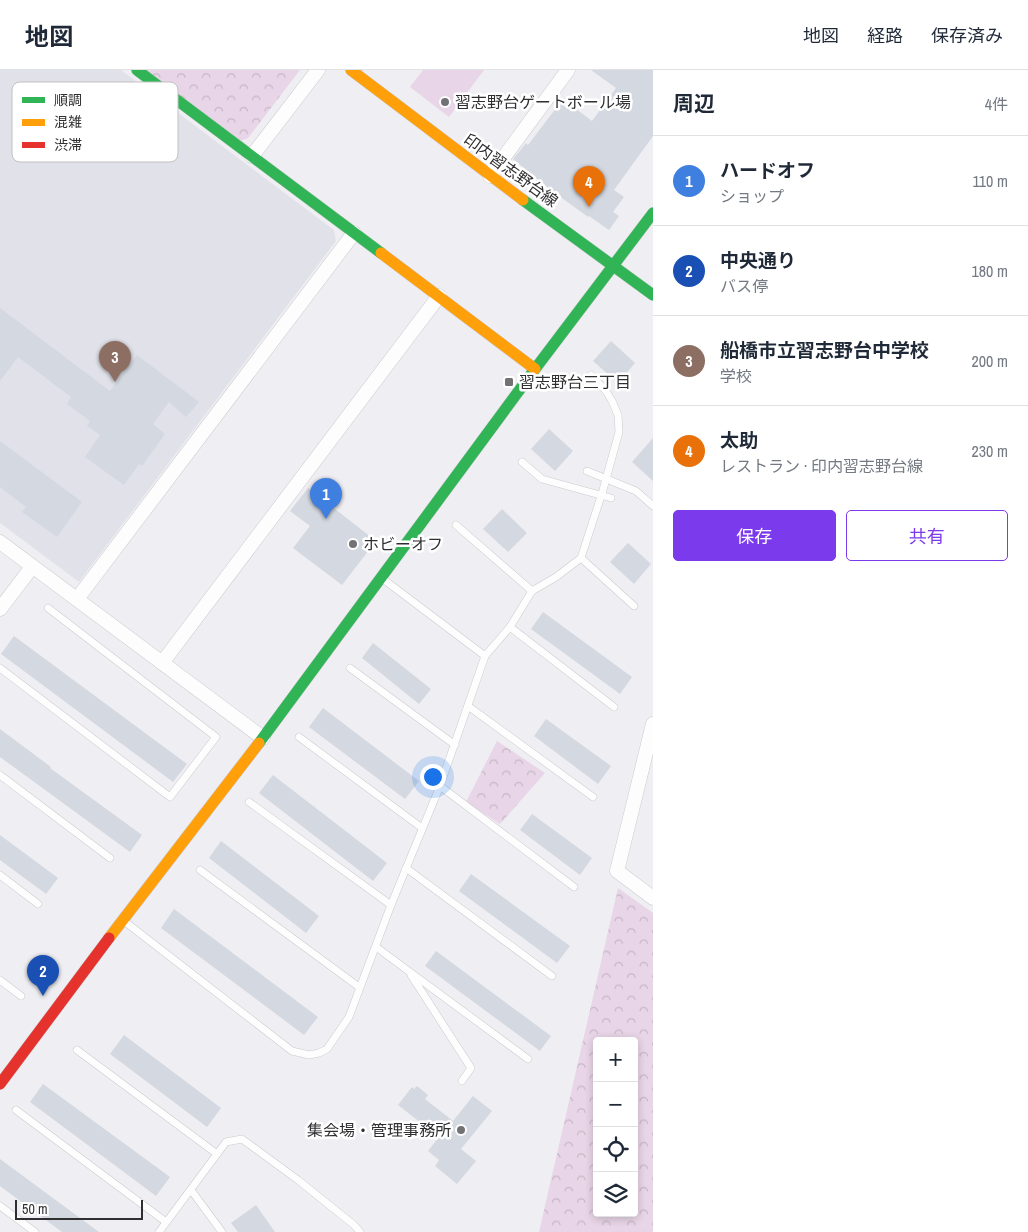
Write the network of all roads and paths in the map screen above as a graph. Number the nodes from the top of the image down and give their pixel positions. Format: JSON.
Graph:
{"nodes":[{"id":1,"x":136,"y":70,"type":"edge"},
{"id":2,"x":318,"y":70,"type":"edge"},
{"id":3,"x":351,"y":70,"type":"edge"},
{"id":4,"x":568,"y":70,"type":"edge"},
{"id":5,"x":152,"y":82,"type":"edge"},
{"id":6,"x":178,"y":101,"type":"edge"},
{"id":7,"x":252,"y":156,"type":"junction"},
{"id":8,"x":490,"y":176,"type":"junction"},
{"id":9,"x":653,"y":212,"type":"edge"},
{"id":10,"x":354,"y":233,"type":"junction"},
{"id":11,"x":613,"y":265,"type":"junction"},
{"id":12,"x":653,"y":295,"type":"edge"},
{"id":13,"x":439,"y":296,"type":"junction"},
{"id":14,"x":535,"y":369,"type":"junction"},
{"id":15,"x":591,"y":375,"type":"dead end"},
{"id":16,"x":522,"y":462,"type":"dead end"},
{"id":17,"x":587,"y":471,"type":"dead end"},
{"id":18,"x":606,"y":478,"type":"junction"},
{"id":19,"x":601,"y":495,"type":"junction"},
{"id":20,"x":610,"y":498,"type":"dead end"},
{"id":21,"x":653,"y":506,"type":"edge"},
{"id":22,"x":456,"y":525,"type":"dead end"},
{"id":23,"x":0,"y":542,"type":"edge"},
{"id":24,"x":581,"y":558,"type":"junction"},
{"id":25,"x":32,"y":567,"type":"junction"},
{"id":26,"x":381,"y":577,"type":"junction"},
{"id":27,"x":532,"y":591,"type":"junction"},
{"id":28,"x":77,"y":599,"type":"junction"},
{"id":29,"x":634,"y":606,"type":"dead end"},
{"id":30,"x":48,"y":608,"type":"dead end"},
{"id":31,"x":0,"y":609,"type":"edge"},
{"id":32,"x":510,"y":627,"type":"junction"},
{"id":33,"x":486,"y":656,"type":"junction"},
{"id":34,"x":162,"y":664,"type":"junction"},
{"id":35,"x":0,"y":668,"type":"edge"},
{"id":36,"x":350,"y":668,"type":"dead end"},
{"id":37,"x":468,"y":706,"type":"junction"},
{"id":38,"x":614,"y":708,"type":"dead end"},
{"id":39,"x":653,"y":724,"type":"edge"},
{"id":40,"x":299,"y":737,"type":"dead end"},
{"id":41,"x":263,"y":738,"type":"junction"},
{"id":42,"x":455,"y":746,"type":"junction"},
{"id":43,"x":0,"y":775,"type":"edge"},
{"id":44,"x":440,"y":786,"type":"junction"},
{"id":45,"x":593,"y":797,"type":"dead end"},
{"id":46,"x":249,"y":802,"type":"dead end"},
{"id":47,"x":422,"y":828,"type":"junction"},
{"id":48,"x":110,"y":858,"type":"dead end"},
{"id":49,"x":406,"y":868,"type":"junction"},
{"id":50,"x":200,"y":870,"type":"dead end"},
{"id":51,"x":0,"y":875,"type":"edge"},
{"id":52,"x":574,"y":887,"type":"dead end"},
{"id":53,"x":653,"y":898,"type":"edge"},
{"id":54,"x":38,"y":904,"type":"dead end"},
{"id":55,"x":391,"y":905,"type":"junction"},
{"id":56,"x":122,"y":920,"type":"junction"},
{"id":57,"x":376,"y":946,"type":"junction"},
{"id":58,"x":408,"y":971,"type":"junction"},
{"id":59,"x":552,"y":976,"type":"dead end"},
{"id":60,"x":0,"y":980,"type":"edge"},
{"id":61,"x":359,"y":987,"type":"junction"},
{"id":62,"x":21,"y":996,"type":"dead end"},
{"id":63,"x":77,"y":1050,"type":"dead end"},
{"id":64,"x":528,"y":1059,"type":"dead end"},
{"id":65,"x":462,"y":1080,"type":"dead end"},
{"id":66,"x":0,"y":1084,"type":"edge"},
{"id":67,"x":16,"y":1110,"type":"dead end"},
{"id":68,"x":217,"y":1154,"type":"junction"},
{"id":69,"x":191,"y":1190,"type":"junction"},
{"id":70,"x":0,"y":1206,"type":"edge"},
{"id":71,"x":166,"y":1222,"type":"junction"},
{"id":72,"x":35,"y":1232,"type":"edge"},
{"id":73,"x":159,"y":1232,"type":"edge"},
{"id":74,"x":222,"y":1232,"type":"edge"},
{"id":75,"x":360,"y":1232,"type":"edge"}],
"edges":[{"from":1,"to":5,"type":"street"},
{"from":2,"to":7,"type":"street"},
{"from":3,"to":8,"type":"street","name":"印内習志野台線"},
{"from":4,"to":8,"type":"street"},
{"from":6,"to":7,"type":"street"},
{"from":7,"to":10,"type":"street"},
{"from":8,"to":11,"type":"street","name":"印内習志野台線"},
{"from":9,"to":11,"type":"street"},
{"from":10,"to":13,"type":"street"},
{"from":10,"to":28,"type":"street"},
{"from":11,"to":12,"type":"street","name":"印内習志野台線"},
{"from":11,"to":14,"type":"street"},
{"from":13,"to":14,"type":"street"},
{"from":13,"to":34,"type":"street"},
{"from":14,"to":26,"type":"street"},
{"from":15,"to":18,"type":"lane"},
{"from":16,"to":19,"type":"lane"},
{"from":17,"to":18,"type":"lane"},
{"from":18,"to":19,"type":"lane"},
{"from":18,"to":21,"type":"lane"},
{"from":19,"to":20,"type":"lane"},
{"from":19,"to":24,"type":"lane"},
{"from":22,"to":27,"type":"lane"},
{"from":23,"to":25,"type":"street"},
{"from":24,"to":27,"type":"lane"},
{"from":24,"to":29,"type":"lane"},
{"from":25,"to":28,"type":"street"},
{"from":25,"to":31,"type":"street"},
{"from":26,"to":33,"type":"lane"},
{"from":26,"to":41,"type":"street"},
{"from":27,"to":32,"type":"lane"},
{"from":28,"to":34,"type":"street"},
{"from":30,"to":35,"type":"lane"},
{"from":32,"to":33,"type":"lane"},
{"from":32,"to":38,"type":"lane"},
{"from":33,"to":37,"type":"lane"},
{"from":34,"to":41,"type":"street"},
{"from":36,"to":42,"type":"lane"},
{"from":37,"to":42,"type":"lane"},
{"from":37,"to":45,"type":"lane"},
{"from":39,"to":53,"type":"street"},
{"from":40,"to":47,"type":"lane"},
{"from":41,"to":56,"type":"street"},
{"from":42,"to":44,"type":"lane"},
{"from":43,"to":48,"type":"lane"},
{"from":44,"to":47,"type":"lane"},
{"from":44,"to":52,"type":"lane"},
{"from":46,"to":55,"type":"lane"},
{"from":47,"to":49,"type":"lane"},
{"from":49,"to":55,"type":"lane"},
{"from":49,"to":59,"type":"lane"},
{"from":50,"to":61,"type":"lane"},
{"from":51,"to":54,"type":"lane"},
{"from":55,"to":57,"type":"lane"},
{"from":56,"to":61,"type":"lane"},
{"from":56,"to":66,"type":"street"},
{"from":57,"to":58,"type":"lane"},
{"from":57,"to":61,"type":"lane"},
{"from":58,"to":64,"type":"lane"},
{"from":58,"to":65,"type":"lane"},
{"from":60,"to":62,"type":"lane"},
{"from":63,"to":68,"type":"lane"},
{"from":67,"to":71,"type":"lane"},
{"from":68,"to":69,"type":"lane"},
{"from":68,"to":75,"type":"lane"},
{"from":69,"to":71,"type":"lane"},
{"from":69,"to":74,"type":"lane"},
{"from":70,"to":72,"type":"lane"},
{"from":71,"to":73,"type":"lane"}]}
